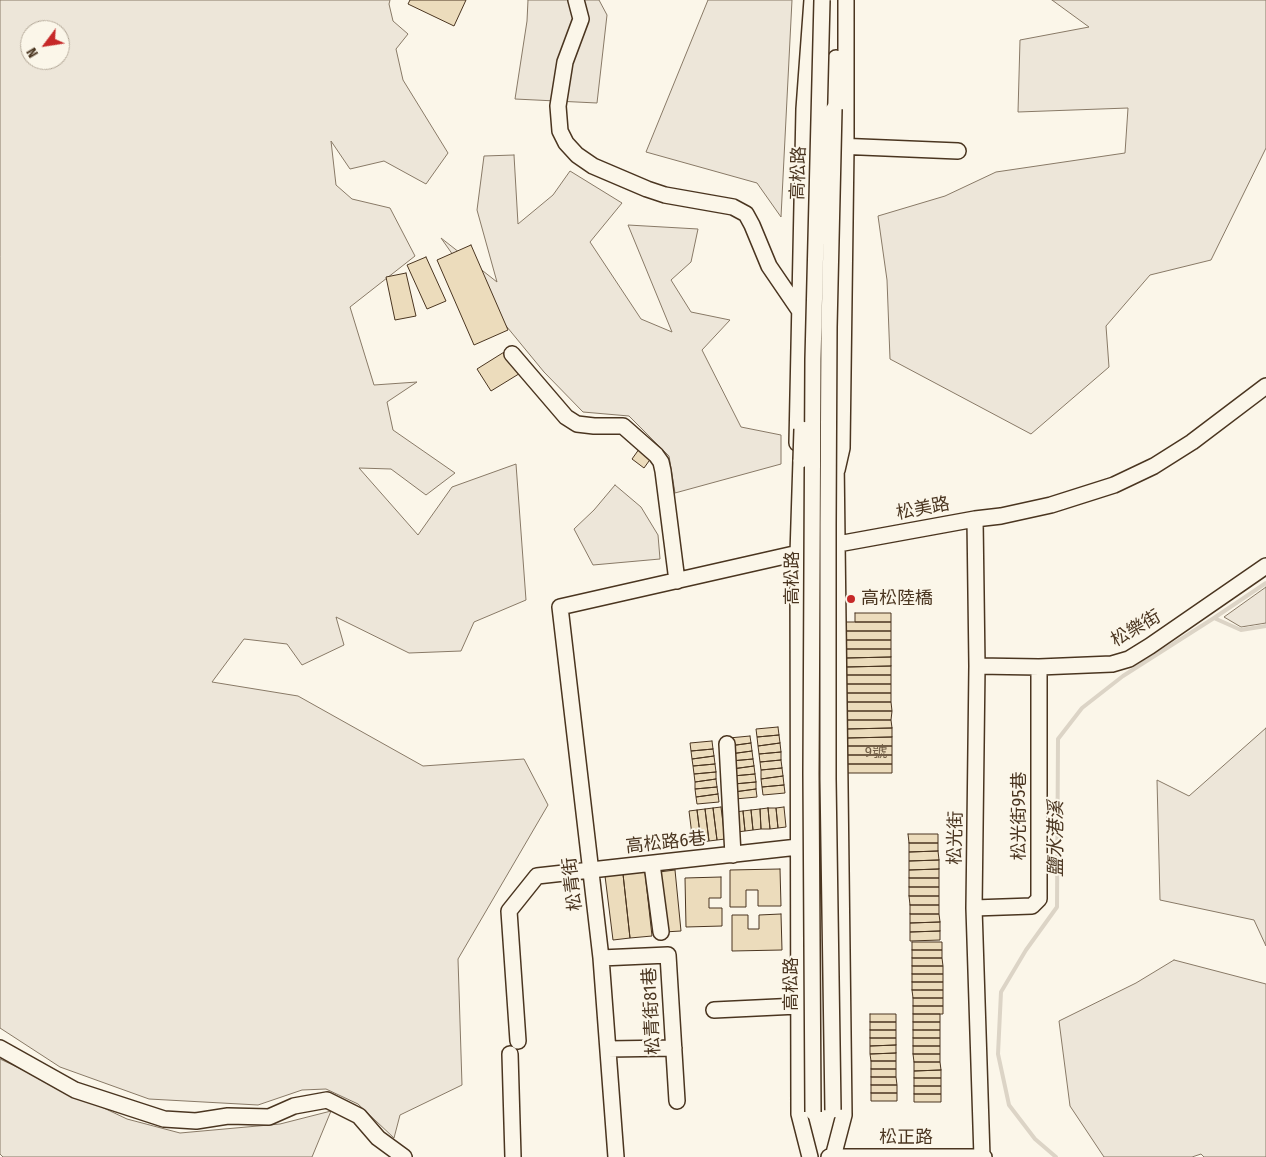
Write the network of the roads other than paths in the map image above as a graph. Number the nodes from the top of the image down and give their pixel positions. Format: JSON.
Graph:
{"nodes":[{"id":1,"x":576,"y":0,"type":"edge"},
{"id":2,"x":829,"y":0,"type":"edge"},
{"id":3,"x":838,"y":0,"type":"edge"},
{"id":4,"x":846,"y":0,"type":"edge"},
{"id":5,"x":815,"y":1,"type":"edge"},
{"id":6,"x":827,"y":109,"type":"junction"},
{"id":7,"x":803,"y":145,"type":"junction"},
{"id":8,"x":846,"y":147,"type":"junction"},
{"id":9,"x":958,"y":151,"type":"dead end"},
{"id":10,"x":799,"y":310,"type":"junction"},
{"id":11,"x":512,"y":354,"type":"dead end"},
{"id":12,"x":1266,"y":386,"type":"edge"},
{"id":13,"x":836,"y":465,"type":"junction"},
{"id":14,"x":801,"y":467,"type":"junction"},
{"id":15,"x":975,"y":519,"type":"junction"},
{"id":16,"x":838,"y":544,"type":"junction"},
{"id":17,"x":798,"y":554,"type":"junction"},
{"id":18,"x":1266,"y":566,"type":"edge"},
{"id":19,"x":677,"y":581,"type":"junction"},
{"id":20,"x":560,"y":607,"type":"joint"},
{"id":21,"x":977,"y":666,"type":"junction"},
{"id":22,"x":1039,"y":666,"type":"junction"},
{"id":23,"x":727,"y":744,"type":"dead end"},
{"id":24,"x":798,"y":848,"type":"junction"},
{"id":25,"x":733,"y":855,"type":"junction"},
{"id":26,"x":652,"y":864,"type":"junction"},
{"id":27,"x":591,"y":870,"type":"junction"},
{"id":28,"x":974,"y":908,"type":"junction"},
{"id":29,"x":661,"y":932,"type":"dead end"},
{"id":30,"x":601,"y":958,"type":"junction"},
{"id":31,"x":798,"y":1006,"type":"junction"},
{"id":32,"x":714,"y":1010,"type":"dead end"},
{"id":33,"x":0,"y":1048,"type":"edge"},
{"id":34,"x":674,"y":1048,"type":"junction"},
{"id":35,"x":608,"y":1049,"type":"junction"},
{"id":36,"x":677,"y":1101,"type":"dead end"},
{"id":37,"x":404,"y":1157,"type":"edge"},
{"id":38,"x":513,"y":1157,"type":"edge"},
{"id":39,"x":616,"y":1157,"type":"edge"},
{"id":40,"x":810,"y":1157,"type":"edge"},
{"id":41,"x":832,"y":1157,"type":"edge"},
{"id":42,"x":983,"y":1157,"type":"edge"}],
"edges":[{"from":1,"to":10,"type":"street"},
{"from":2,"to":5,"type":"street"},
{"from":3,"to":6,"type":"street","name":"高松路"},
{"from":4,"to":8,"type":"street"},
{"from":5,"to":6,"type":"street","name":"高松路","bridge":true},
{"from":5,"to":7,"type":"street","name":"高松路"},
{"from":6,"to":13,"type":"street","bridge":true},
{"from":6,"to":14,"type":"street","bridge":true},
{"from":6,"to":40,"type":"street","name":"高松路","bridge":true},
{"from":6,"to":41,"type":"street","name":"高松路","bridge":true},
{"from":7,"to":8,"type":"street"},
{"from":7,"to":10,"type":"street","name":"高松路"},
{"from":8,"to":9,"type":"street"},
{"from":8,"to":13,"type":"street"},
{"from":10,"to":14,"type":"street","name":"高松路"},
{"from":11,"to":19,"type":"street"},
{"from":12,"to":15,"type":"street","name":"松美路"},
{"from":13,"to":16,"type":"street"},
{"from":14,"to":17,"type":"street","name":"高松路"},
{"from":15,"to":16,"type":"street","name":"松美路"},
{"from":15,"to":21,"type":"street","name":"松光街"},
{"from":16,"to":17,"type":"street","name":"松美路"},
{"from":16,"to":41,"type":"street"},
{"from":17,"to":19,"type":"street","name":"松美路"},
{"from":17,"to":24,"type":"street","name":"高松路"},
{"from":18,"to":22,"type":"street","name":"松樂街"},
{"from":19,"to":20,"type":"street","name":"松美路"},
{"from":20,"to":27,"type":"street","name":"松青街"},
{"from":21,"to":22,"type":"street","name":"松樂街"},
{"from":21,"to":28,"type":"street","name":"松光街"},
{"from":22,"to":28,"type":"street","name":"松光街95巷"},
{"from":23,"to":25,"type":"street"},
{"from":24,"to":25,"type":"street","name":"高松路6巷"},
{"from":24,"to":31,"type":"street","name":"高松路"},
{"from":25,"to":26,"type":"street","name":"高松路6巷"},
{"from":26,"to":27,"type":"street","name":"高松路6巷"},
{"from":26,"to":29,"type":"street"},
{"from":27,"to":30,"type":"street","name":"松青街"},
{"from":27,"to":38,"type":"street","name":"高松路6巷"},
{"from":28,"to":42,"type":"street","name":"松光街"},
{"from":30,"to":34,"type":"street","name":"松青街81巷"},
{"from":30,"to":35,"type":"street","name":"松青街"},
{"from":31,"to":32,"type":"street"},
{"from":31,"to":40,"type":"street","name":"高松路"},
{"from":33,"to":37,"type":"street"},
{"from":34,"to":35,"type":"street"},
{"from":34,"to":36,"type":"street","name":"松青街81巷"},
{"from":35,"to":39,"type":"street","name":"松青街"},
{"from":41,"to":42,"type":"street","name":"松正路"}]}
